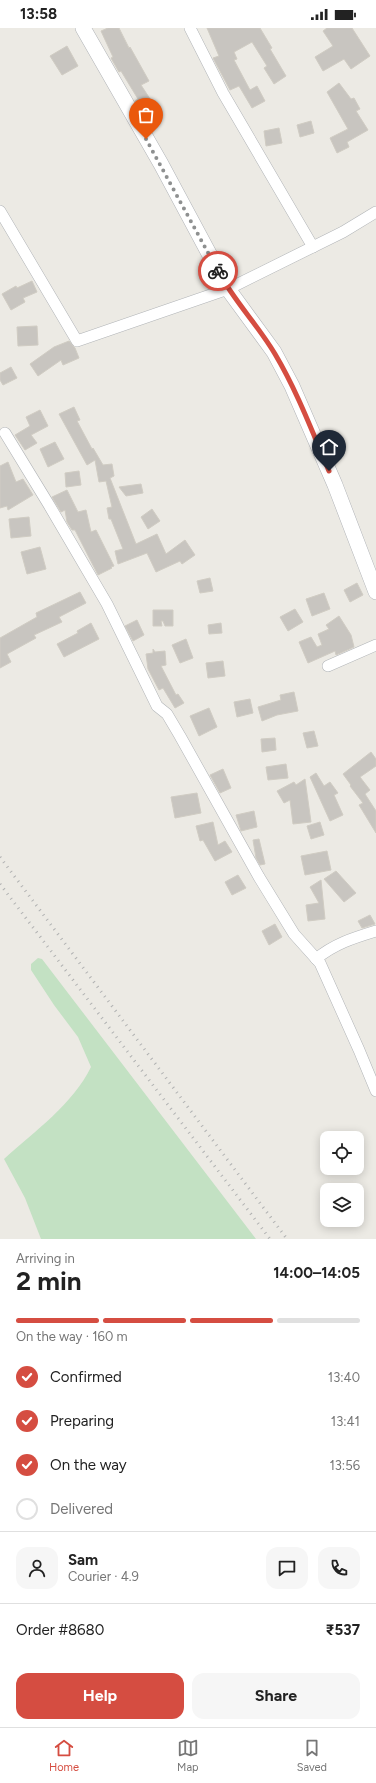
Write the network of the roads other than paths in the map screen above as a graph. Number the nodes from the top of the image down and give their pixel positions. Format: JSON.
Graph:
{"nodes":[{"id":1,"x":83,"y":28,"type":"edge"},
{"id":2,"x":190,"y":28,"type":"edge"},
{"id":3,"x":0,"y":211,"type":"edge"},
{"id":4,"x":376,"y":212,"type":"edge"},
{"id":5,"x":313,"y":247,"type":"junction"},
{"id":6,"x":228,"y":288,"type":"junction"},
{"id":7,"x":4,"y":433,"type":"dead end"},
{"id":8,"x":376,"y":592,"type":"edge"},
{"id":9,"x":376,"y":645,"type":"edge"},
{"id":10,"x":328,"y":666,"type":"dead end"},
{"id":11,"x":376,"y":931,"type":"edge"},
{"id":12,"x":316,"y":959,"type":"junction"},
{"id":13,"x":376,"y":1092,"type":"edge"}],
"edges":[{"from":1,"to":6,"type":"main road"},
{"from":2,"to":5,"type":"street"},
{"from":3,"to":6,"type":"street"},
{"from":4,"to":5,"type":"street"},
{"from":5,"to":6,"type":"street"},
{"from":6,"to":8,"type":"main road"},
{"from":7,"to":12,"type":"street"},
{"from":9,"to":10,"type":"street"},
{"from":11,"to":12,"type":"street"},
{"from":12,"to":13,"type":"street"}]}
